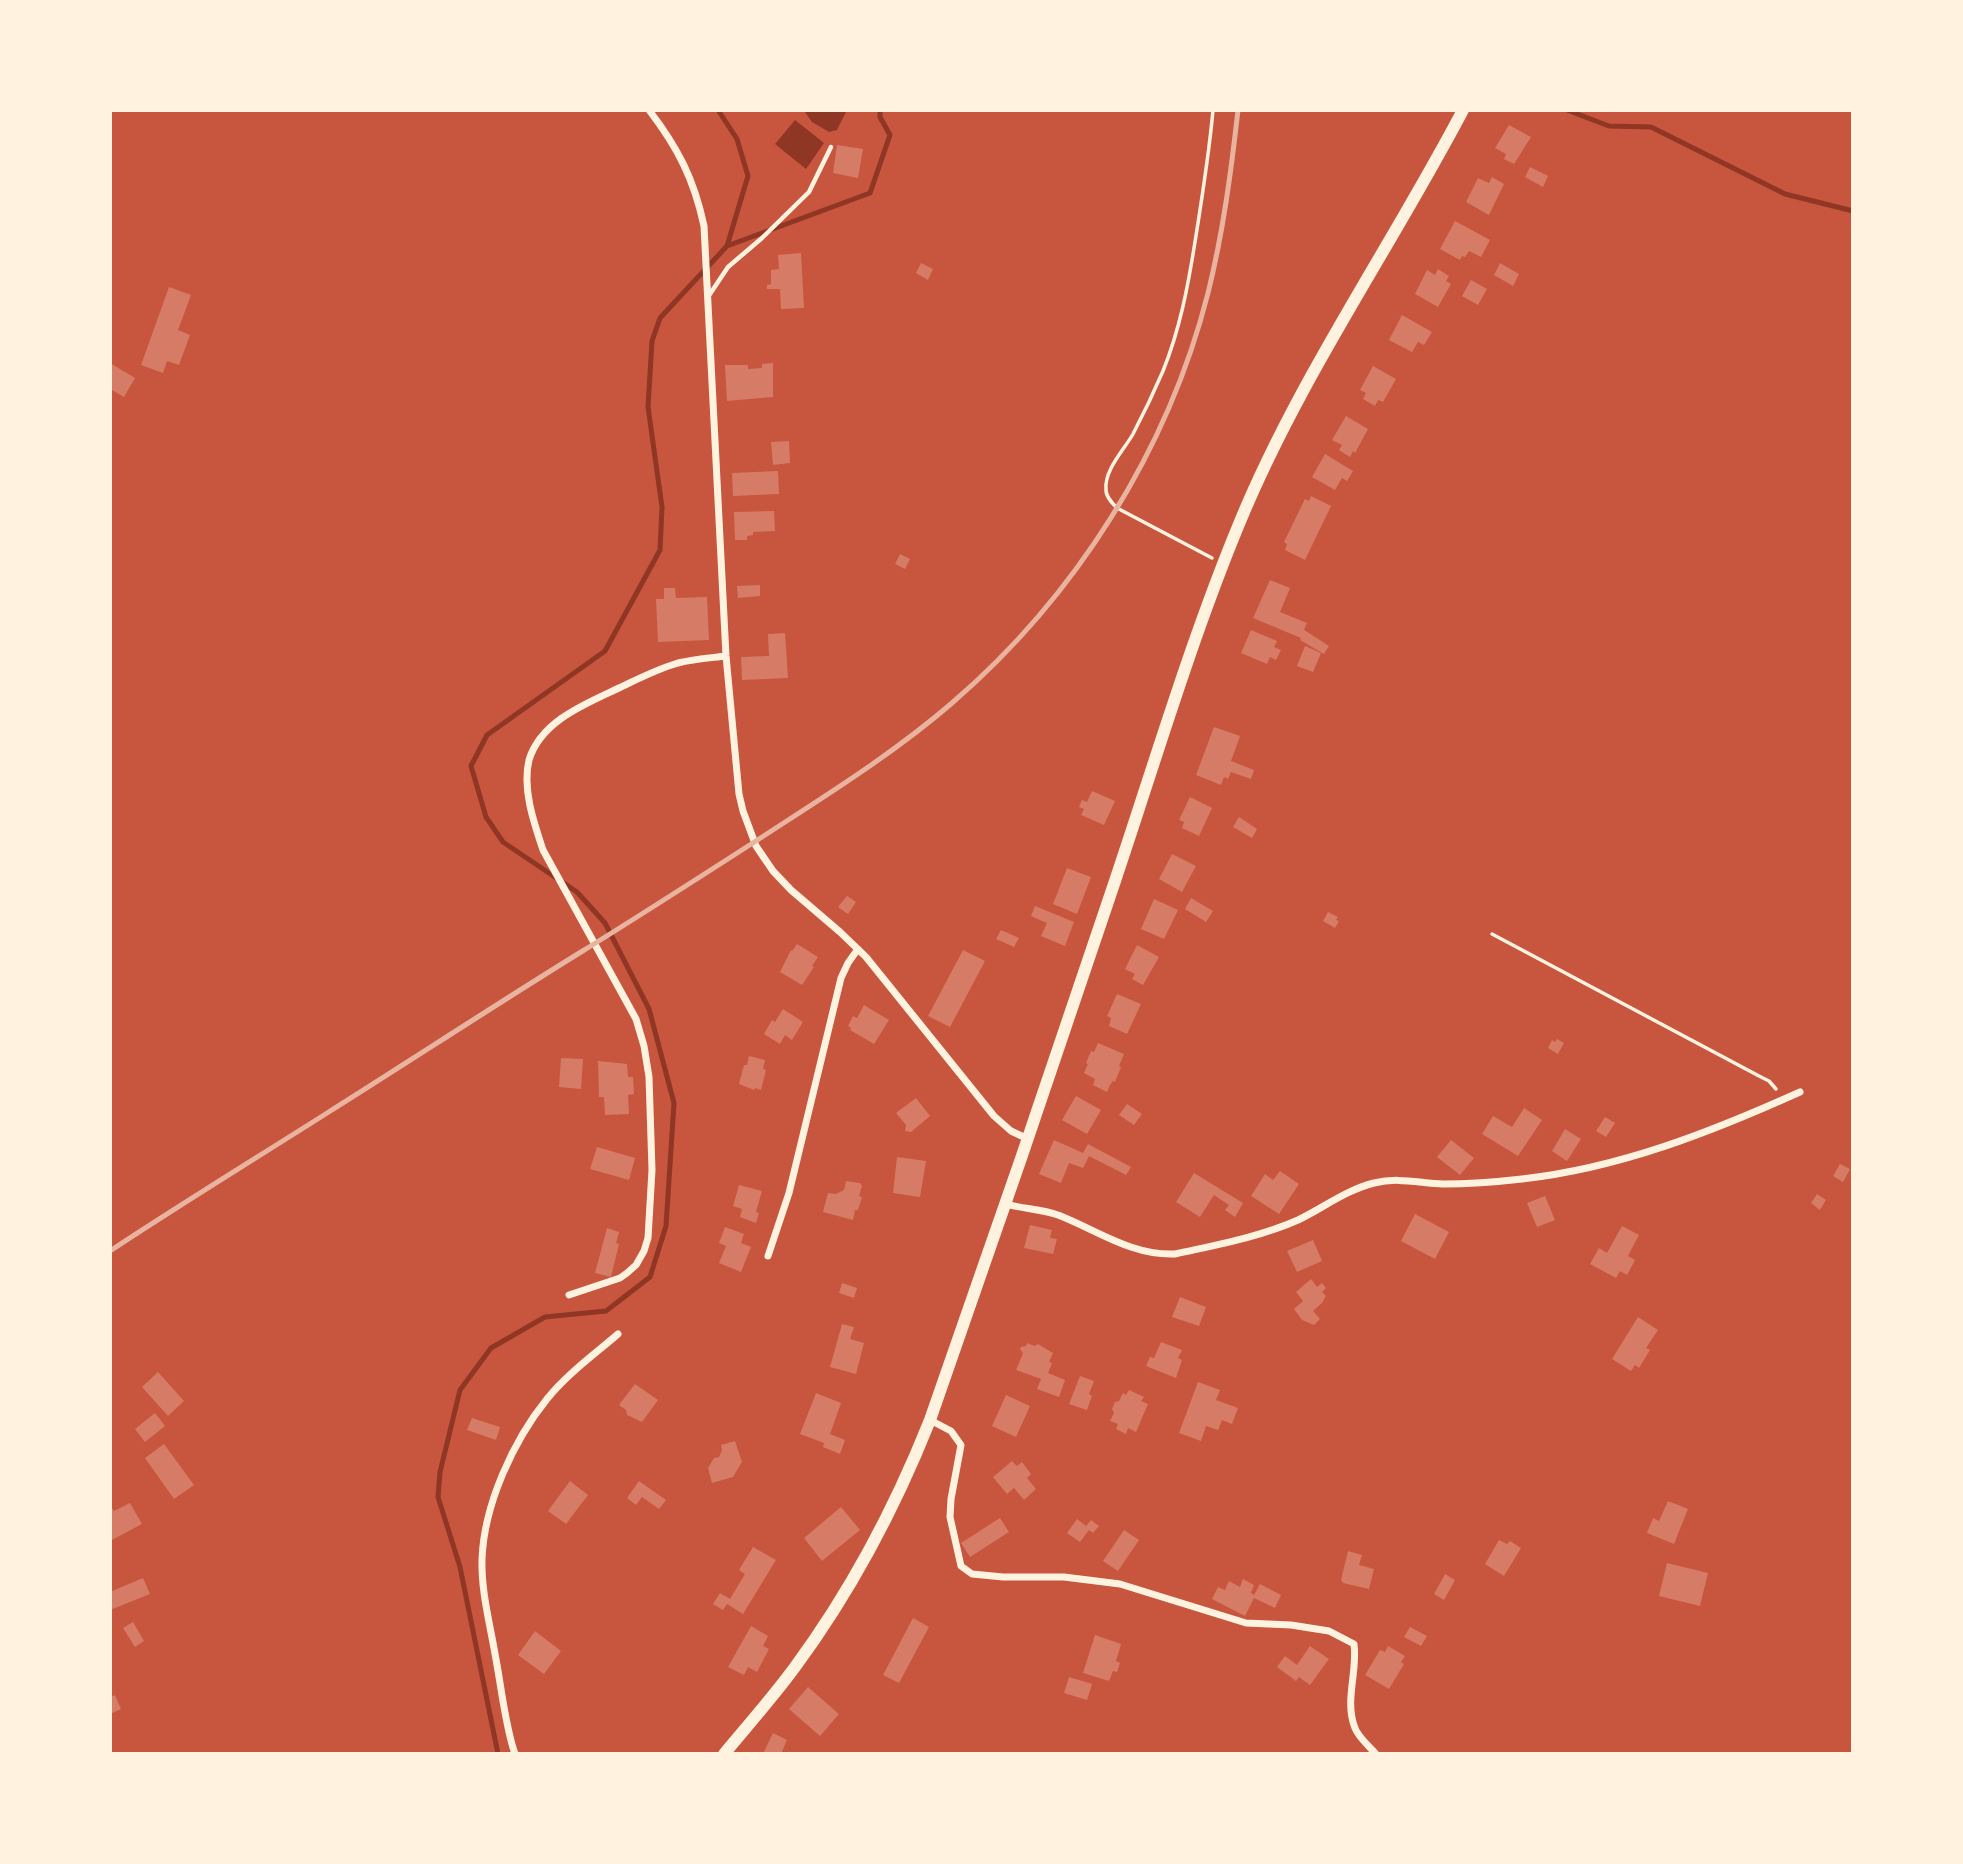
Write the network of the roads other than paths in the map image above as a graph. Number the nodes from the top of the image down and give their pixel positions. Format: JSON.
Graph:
{"nodes":[{"id":1,"x":649,"y":110,"type":"edge"},
{"id":2,"x":1463,"y":110,"type":"edge"},
{"id":3,"x":831,"y":147,"type":"dead end"},
{"id":4,"x":708,"y":298,"type":"junction"},
{"id":5,"x":726,"y":656,"type":"junction"},
{"id":6,"x":858,"y":949,"type":"junction"},
{"id":7,"x":1800,"y":1092,"type":"dead end"},
{"id":8,"x":1028,"y":1139,"type":"junction"},
{"id":9,"x":1006,"y":1205,"type":"junction"},
{"id":10,"x":768,"y":1256,"type":"dead end"},
{"id":11,"x":569,"y":1294,"type":"dead end"},
{"id":12,"x":618,"y":1334,"type":"dead end"},
{"id":13,"x":930,"y":1420,"type":"junction"},
{"id":14,"x":515,"y":1754,"type":"edge"},
{"id":15,"x":724,"y":1754,"type":"edge"},
{"id":16,"x":1376,"y":1754,"type":"edge"}],
"edges":[{"from":1,"to":4,"type":"street"},
{"from":2,"to":8,"type":"main road"},
{"from":3,"to":4,"type":"lane"},
{"from":4,"to":5,"type":"street"},
{"from":5,"to":6,"type":"street"},
{"from":5,"to":11,"type":"street"},
{"from":6,"to":8,"type":"street"},
{"from":6,"to":10,"type":"street"},
{"from":7,"to":9,"type":"street"},
{"from":8,"to":9,"type":"main road"},
{"from":9,"to":13,"type":"main road"},
{"from":12,"to":14,"type":"street"},
{"from":13,"to":15,"type":"main road"},
{"from":13,"to":16,"type":"street"}]}
